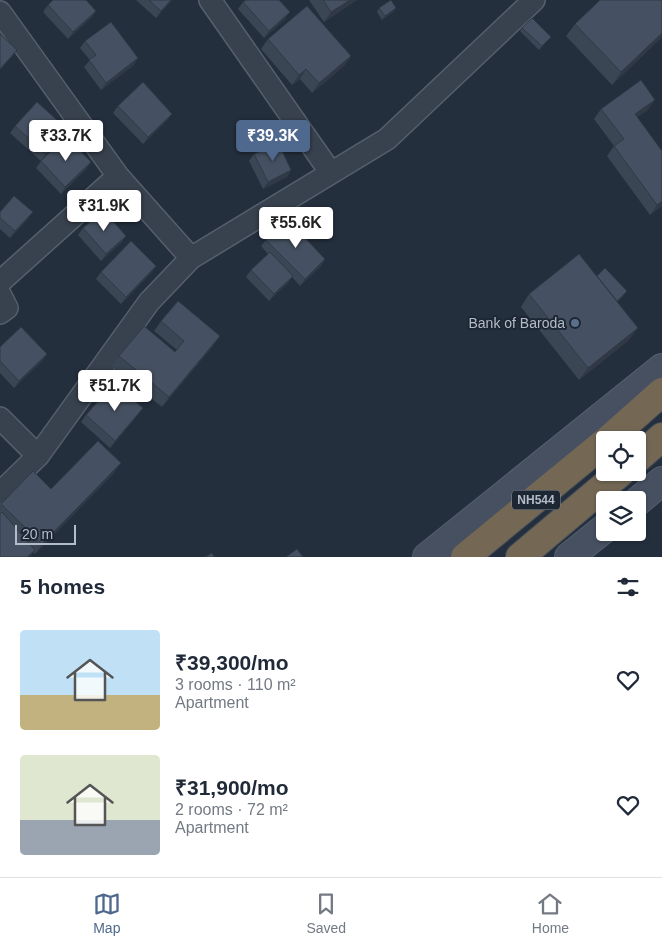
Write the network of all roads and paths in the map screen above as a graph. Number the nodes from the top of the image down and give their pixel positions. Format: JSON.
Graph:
{"nodes":[{"id":1,"x":210,"y":0,"type":"edge"},
{"id":2,"x":534,"y":0,"type":"edge"},
{"id":3,"x":0,"y":12,"type":"edge"},
{"id":4,"x":331,"y":173,"type":"junction"},
{"id":5,"x":118,"y":176,"type":"junction"},
{"id":6,"x":191,"y":258,"type":"junction"},
{"id":7,"x":0,"y":282,"type":"edge"},
{"id":8,"x":0,"y":294,"type":"edge"},
{"id":9,"x":0,"y":313,"type":"edge"},
{"id":10,"x":662,"y":368,"type":"edge"},
{"id":11,"x":662,"y":392,"type":"edge"},
{"id":12,"x":0,"y":418,"type":"edge"},
{"id":13,"x":617,"y":431,"type":"edge"},
{"id":14,"x":662,"y":437,"type":"edge"},
{"id":15,"x":596,"y":449,"type":"edge"},
{"id":16,"x":646,"y":451,"type":"edge"},
{"id":17,"x":38,"y":456,"type":"junction"},
{"id":18,"x":610,"y":481,"type":"edge"},
{"id":19,"x":662,"y":481,"type":"edge"},
{"id":20,"x":0,"y":493,"type":"edge"},
{"id":21,"x":646,"y":494,"type":"edge"},
{"id":22,"x":596,"y":535,"type":"edge"},
{"id":23,"x":427,"y":557,"type":"edge"},
{"id":24,"x":466,"y":557,"type":"edge"},
{"id":25,"x":520,"y":557,"type":"edge"},
{"id":26,"x":569,"y":557,"type":"edge"}],
"edges":[{"from":1,"to":4,"type":"street"},
{"from":2,"to":4,"type":"street"},
{"from":3,"to":5,"type":"street"},
{"from":4,"to":6,"type":"street"},
{"from":5,"to":6,"type":"street"},
{"from":5,"to":7,"type":"street"},
{"from":6,"to":17,"type":"street"},
{"from":8,"to":9,"type":"street"},
{"from":10,"to":23,"type":"street"},
{"from":11,"to":13,"type":"highway","number":"NH544"},
{"from":12,"to":17,"type":"street"},
{"from":14,"to":16,"type":"highway"},
{"from":15,"to":24,"type":"highway","number":"NH544"},
{"from":17,"to":20,"type":"street"},
{"from":18,"to":25,"type":"highway","number":"NH544"},
{"from":19,"to":21,"type":"street"},
{"from":22,"to":26,"type":"street"}]}
